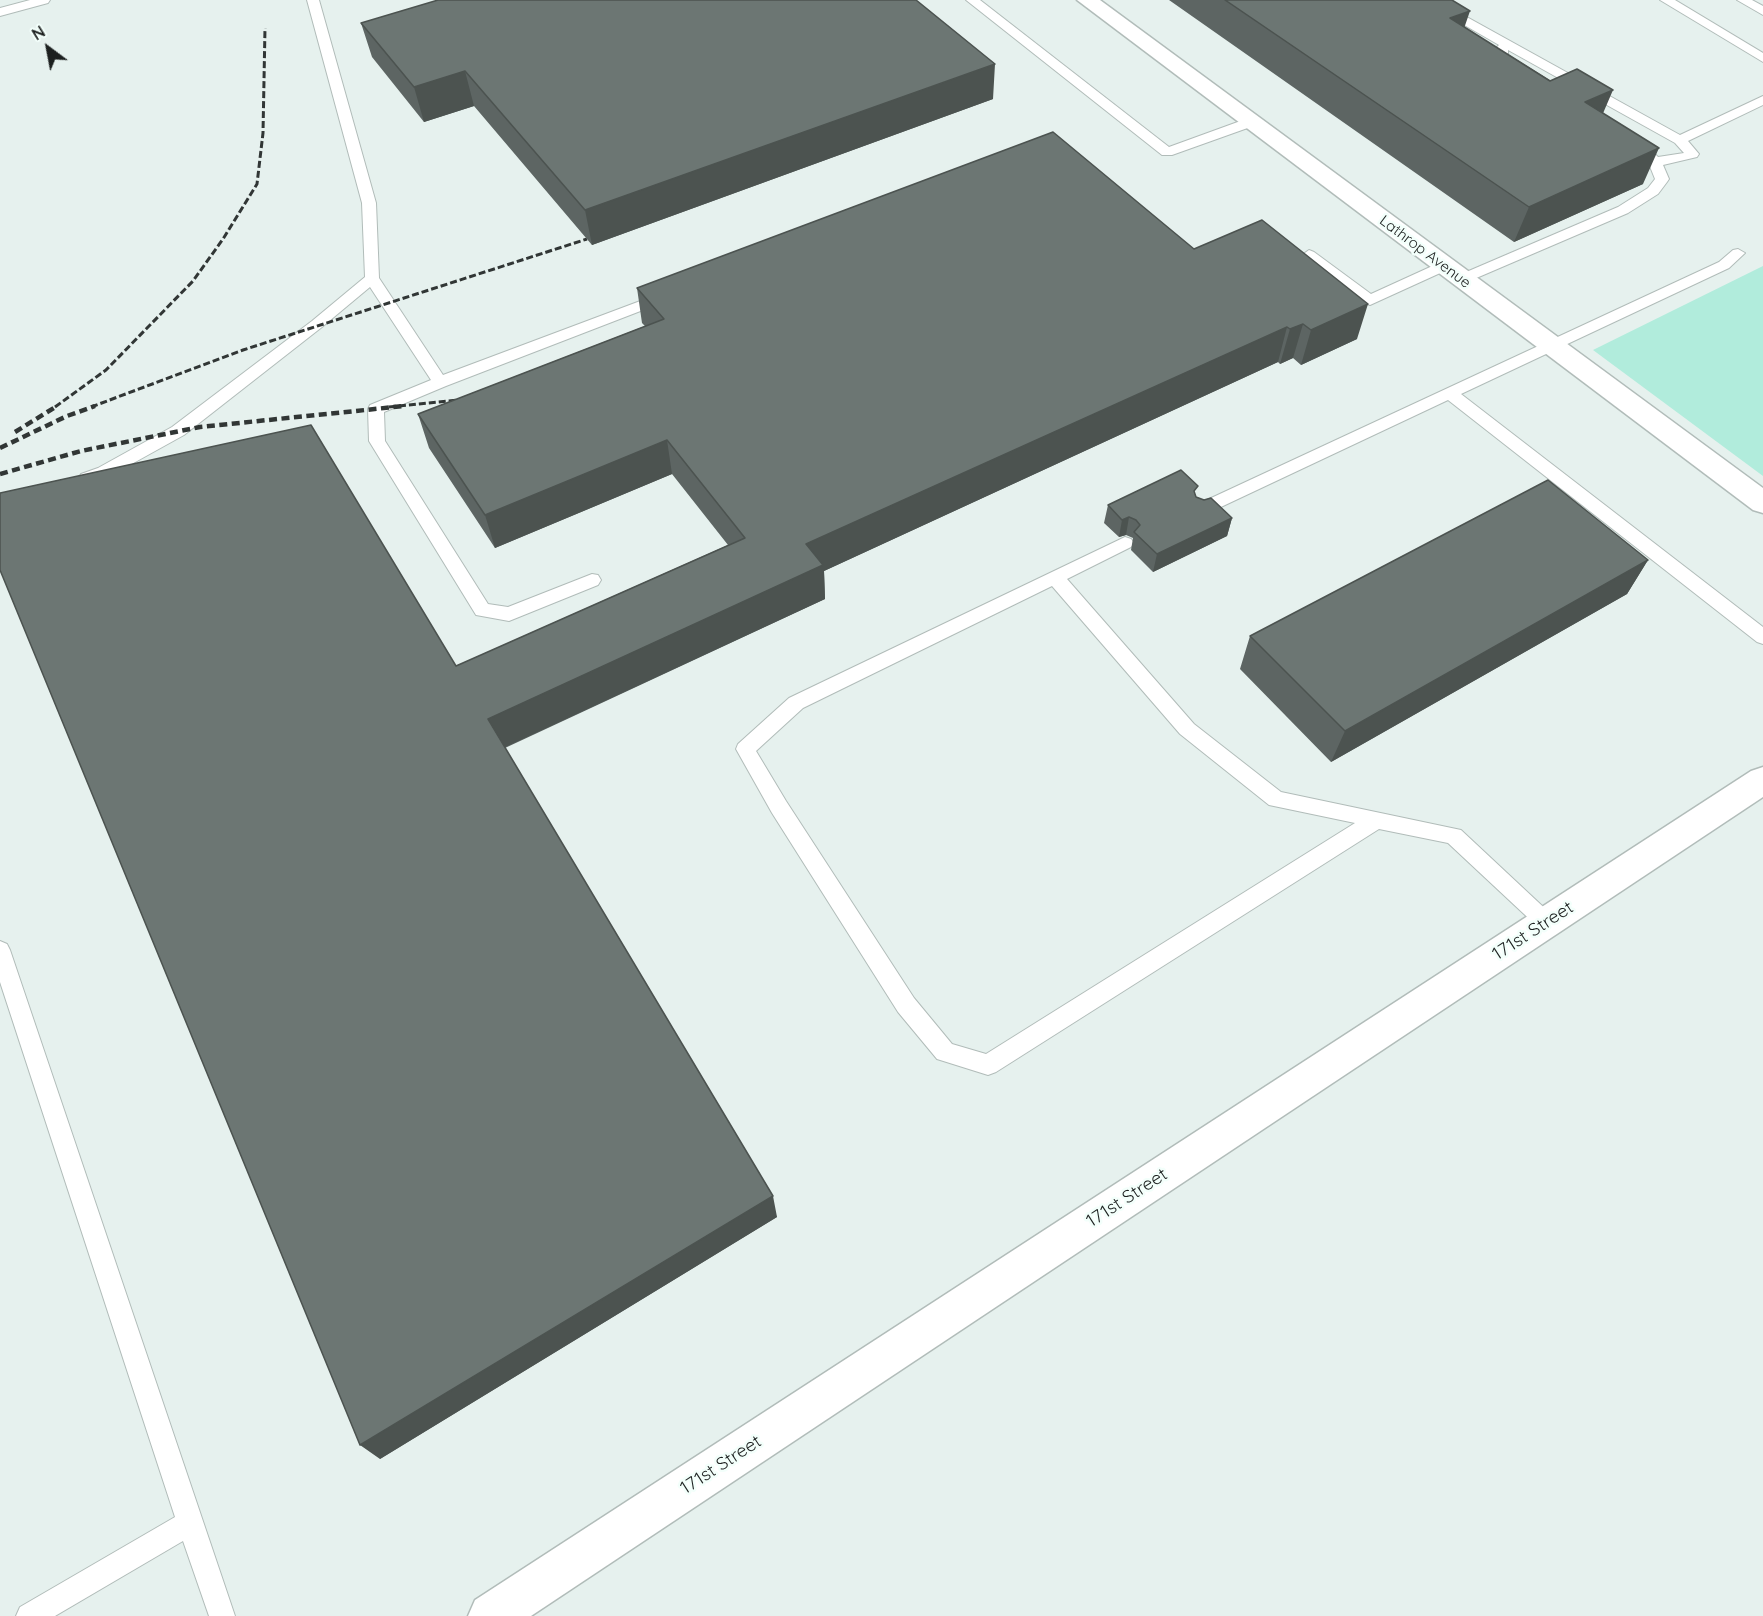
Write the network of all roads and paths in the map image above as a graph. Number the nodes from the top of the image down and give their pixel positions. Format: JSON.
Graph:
{"nodes":[{"id":1,"x":44,"y":0,"type":"edge"},
{"id":2,"x":313,"y":0,"type":"edge"},
{"id":3,"x":972,"y":0,"type":"edge"},
{"id":4,"x":1087,"y":0,"type":"edge"},
{"id":5,"x":1426,"y":0,"type":"edge"},
{"id":6,"x":1666,"y":0,"type":"edge"},
{"id":7,"x":1743,"y":0,"type":"edge"},
{"id":8,"x":1763,"y":11,"type":"edge"},
{"id":9,"x":0,"y":12,"type":"edge"},
{"id":10,"x":1506,"y":45,"type":"junction"},
{"id":11,"x":1763,"y":58,"type":"edge"},
{"id":12,"x":1531,"y":76,"type":"edge"},
{"id":13,"x":1763,"y":100,"type":"edge"},
{"id":14,"x":1251,"y":122,"type":"junction"},
{"id":15,"x":1627,"y":134,"type":"edge"},
{"id":16,"x":1680,"y":140,"type":"junction"},
{"id":17,"x":1655,"y":162,"type":"junction"},
{"id":18,"x":1738,"y":253,"type":"dead end"},
{"id":19,"x":1310,"y":255,"type":"edge"},
{"id":20,"x":1453,"y":273,"type":"junction"},
{"id":21,"x":372,"y":278,"type":"junction"},
{"id":22,"x":673,"y":293,"type":"edge"},
{"id":23,"x":1551,"y":346,"type":"junction"},
{"id":24,"x":440,"y":382,"type":"junction"},
{"id":25,"x":1449,"y":393,"type":"junction"},
{"id":26,"x":73,"y":483,"type":"edge"},
{"id":27,"x":1763,"y":503,"type":"edge"},
{"id":28,"x":1200,"y":510,"type":"edge"},
{"id":29,"x":1125,"y":543,"type":"dead end"},
{"id":30,"x":1055,"y":577,"type":"junction"},
{"id":31,"x":592,"y":580,"type":"dead end"},
{"id":32,"x":1763,"y":637,"type":"edge"},
{"id":33,"x":1763,"y":780,"type":"edge"},
{"id":34,"x":1378,"y":819,"type":"junction"},
{"id":35,"x":1545,"y":922,"type":"junction"},
{"id":36,"x":0,"y":950,"type":"edge"},
{"id":37,"x":190,"y":1523,"type":"junction"},
{"id":38,"x":29,"y":1616,"type":"edge"},
{"id":39,"x":222,"y":1616,"type":"edge"},
{"id":40,"x":491,"y":1616,"type":"edge"}],
"edges":[{"from":1,"to":9,"type":"lane"},
{"from":2,"to":21,"type":"lane"},
{"from":3,"to":14,"type":"lane"},
{"from":4,"to":14,"type":"street","name":"Lathrop Avenue"},
{"from":5,"to":10,"type":"lane"},
{"from":6,"to":11,"type":"lane"},
{"from":7,"to":8,"type":"lane"},
{"from":10,"to":12,"type":"lane"},
{"from":10,"to":16,"type":"lane"},
{"from":13,"to":16,"type":"lane"},
{"from":14,"to":20,"type":"street","name":"Lathrop Avenue"},
{"from":15,"to":17,"type":"lane"},
{"from":16,"to":17,"type":"lane"},
{"from":17,"to":20,"type":"lane"},
{"from":18,"to":23,"type":"lane"},
{"from":19,"to":20,"type":"lane"},
{"from":20,"to":23,"type":"street","name":"Lathrop Avenue"},
{"from":21,"to":24,"type":"lane"},
{"from":21,"to":26,"type":"lane"},
{"from":22,"to":24,"type":"lane"},
{"from":23,"to":25,"type":"lane"},
{"from":23,"to":27,"type":"street","name":"Lathrop Avenue"},
{"from":24,"to":31,"type":"lane"},
{"from":25,"to":28,"type":"lane"},
{"from":25,"to":32,"type":"lane"},
{"from":29,"to":30,"type":"lane"},
{"from":30,"to":34,"type":"lane"},
{"from":30,"to":34,"type":"lane"},
{"from":33,"to":35,"type":"street","name":"171st Street"},
{"from":34,"to":35,"type":"lane"},
{"from":35,"to":40,"type":"street","name":"171st Street"},
{"from":36,"to":37,"type":"lane"},
{"from":37,"to":38,"type":"lane"},
{"from":37,"to":39,"type":"lane"}]}
